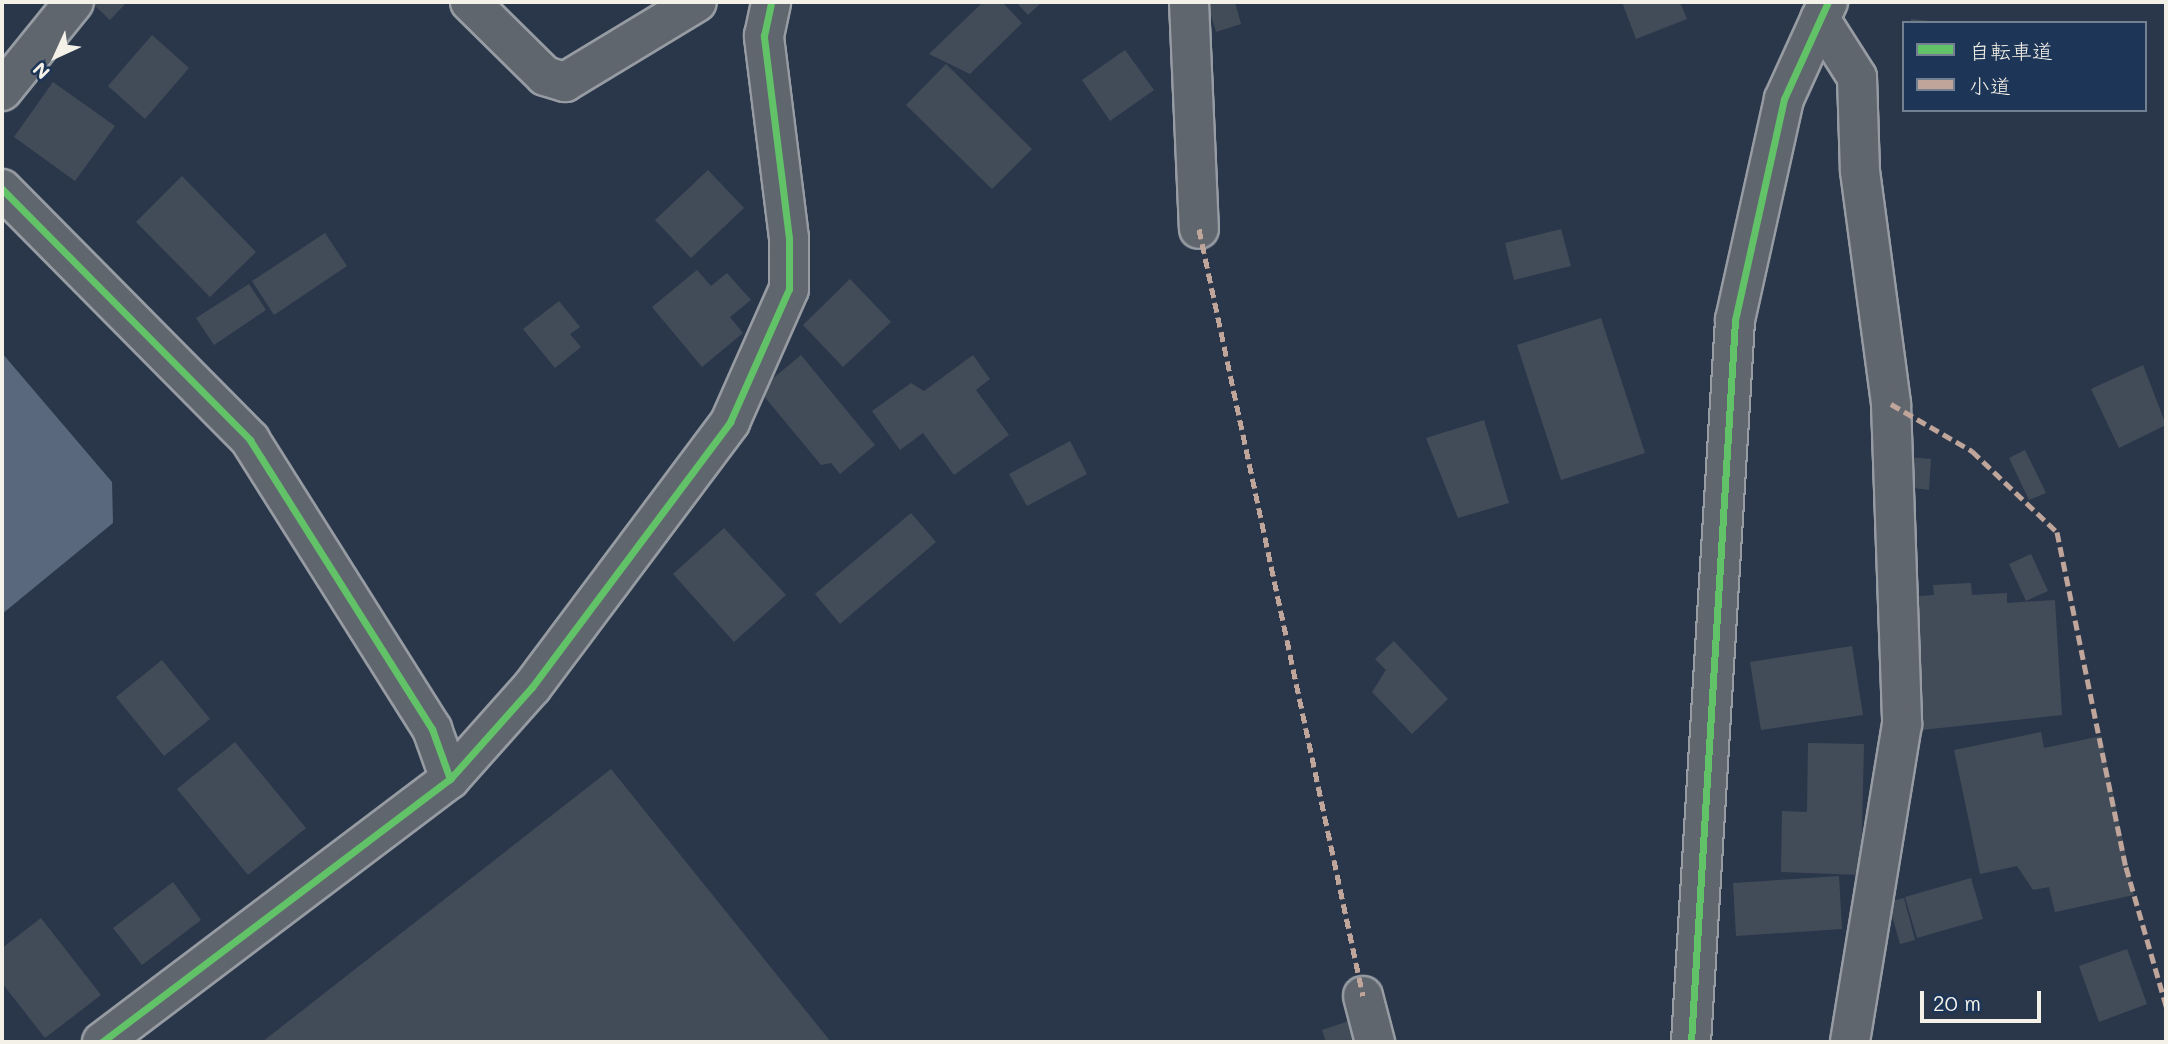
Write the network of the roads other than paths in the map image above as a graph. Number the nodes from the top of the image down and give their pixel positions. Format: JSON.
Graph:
{"nodes":[{"id":1,"x":74,"y":2,"type":"edge"},
{"id":2,"x":470,"y":2,"type":"edge"},
{"id":3,"x":697,"y":2,"type":"edge"},
{"id":4,"x":771,"y":2,"type":"edge"},
{"id":5,"x":1189,"y":2,"type":"edge"},
{"id":6,"x":1824,"y":11,"type":"edge"},
{"id":7,"x":2,"y":91,"type":"edge"},
{"id":8,"x":2,"y":189,"type":"edge"},
{"id":9,"x":1199,"y":229,"type":"dead end"},
{"id":10,"x":450,"y":779,"type":"junction"},
{"id":11,"x":1363,"y":996,"type":"dead end"},
{"id":12,"x":102,"y":1042,"type":"edge"},
{"id":13,"x":1375,"y":1042,"type":"edge"},
{"id":14,"x":1691,"y":1042,"type":"edge"},
{"id":15,"x":1850,"y":1042,"type":"edge"}],
"edges":[{"from":1,"to":7,"type":"street"},
{"from":2,"to":3,"type":"street"},
{"from":4,"to":10,"type":"street"},
{"from":5,"to":9,"type":"street"},
{"from":6,"to":14,"type":"street"},
{"from":6,"to":15,"type":"street"},
{"from":8,"to":10,"type":"street"},
{"from":10,"to":12,"type":"street"},
{"from":11,"to":13,"type":"street"}]}
